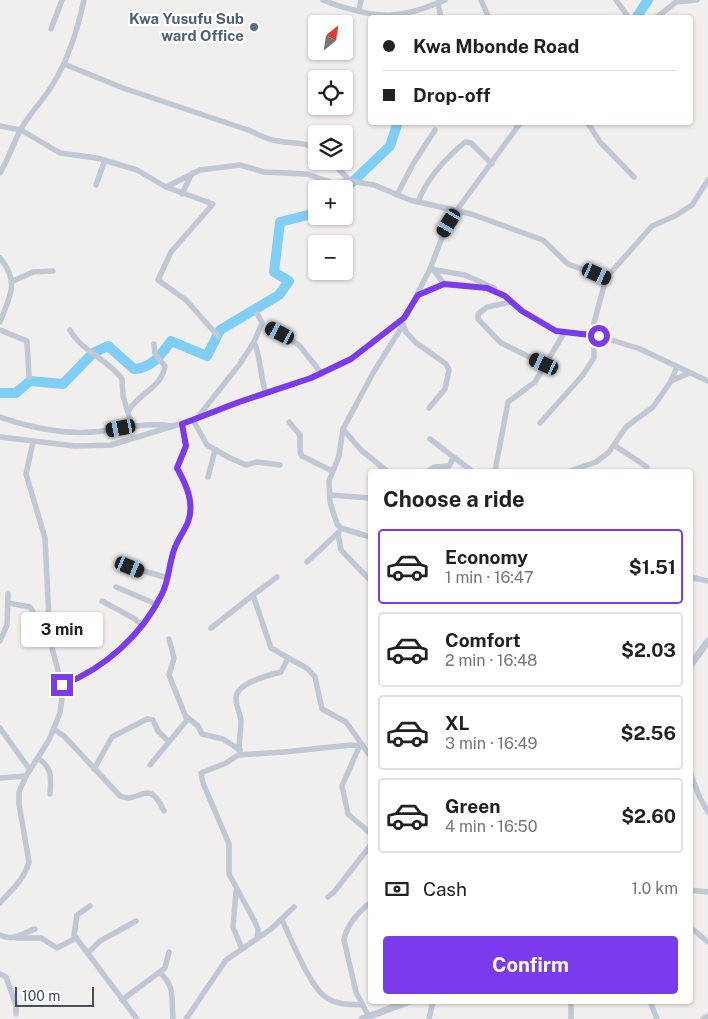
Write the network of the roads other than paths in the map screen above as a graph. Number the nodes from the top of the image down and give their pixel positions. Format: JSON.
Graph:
{"nodes":[{"id":1,"x":62,"y":0,"type":"edge"},
{"id":2,"x":84,"y":0,"type":"edge"},
{"id":3,"x":323,"y":0,"type":"edge"},
{"id":4,"x":361,"y":0,"type":"edge"},
{"id":5,"x":445,"y":0,"type":"edge"},
{"id":6,"x":481,"y":0,"type":"edge"},
{"id":7,"x":616,"y":0,"type":"edge"},
{"id":8,"x":697,"y":0,"type":"edge"},
{"id":9,"x":438,"y":3,"type":"junction"},
{"id":10,"x":359,"y":10,"type":"junction"},
{"id":11,"x":386,"y":15,"type":"edge"},
{"id":12,"x":395,"y":15,"type":"edge"},
{"id":13,"x":440,"y":15,"type":"edge"},
{"id":14,"x":488,"y":15,"type":"edge"},
{"id":15,"x":627,"y":15,"type":"edge"},
{"id":16,"x":660,"y":15,"type":"edge"},
{"id":17,"x":51,"y":29,"type":"dead end"},
{"id":18,"x":64,"y":64,"type":"junction"},
{"id":19,"x":520,"y":125,"type":"edge"},
{"id":20,"x":589,"y":125,"type":"edge"},
{"id":21,"x":0,"y":126,"type":"edge"},
{"id":22,"x":21,"y":130,"type":"junction"},
{"id":23,"x":435,"y":130,"type":"dead end"},
{"id":24,"x":308,"y":146,"type":"edge"},
{"id":25,"x":105,"y":160,"type":"junction"},
{"id":26,"x":492,"y":164,"type":"junction"},
{"id":27,"x":340,"y":170,"type":"edge"},
{"id":28,"x":0,"y":173,"type":"edge"},
{"id":29,"x":192,"y":173,"type":"junction"},
{"id":30,"x":634,"y":176,"type":"dead end"},
{"id":31,"x":324,"y":180,"type":"edge"},
{"id":32,"x":349,"y":180,"type":"edge"},
{"id":33,"x":708,"y":180,"type":"edge"},
{"id":34,"x":353,"y":182,"type":"edge"},
{"id":35,"x":96,"y":185,"type":"dead end"},
{"id":36,"x":166,"y":187,"type":"junction"},
{"id":37,"x":182,"y":194,"type":"junction"},
{"id":38,"x":397,"y":195,"type":"junction"},
{"id":39,"x":418,"y":202,"type":"junction"},
{"id":40,"x":457,"y":210,"type":"junction"},
{"id":41,"x":0,"y":258,"type":"edge"},
{"id":42,"x":431,"y":269,"type":"junction"},
{"id":43,"x":53,"y":271,"type":"dead end"},
{"id":44,"x":606,"y":278,"type":"junction"},
{"id":45,"x":13,"y":281,"type":"junction"},
{"id":46,"x":444,"y":284,"type":"junction"},
{"id":47,"x":418,"y":295,"type":"junction"},
{"id":48,"x":505,"y":296,"type":"junction"},
{"id":49,"x":511,"y":302,"type":"junction"},
{"id":50,"x":257,"y":313,"type":"dead end"},
{"id":51,"x":0,"y":322,"type":"edge"},
{"id":52,"x":402,"y":322,"type":"junction"},
{"id":53,"x":268,"y":327,"type":"dead end"},
{"id":54,"x":0,"y":330,"type":"edge"},
{"id":55,"x":70,"y":330,"type":"dead end"},
{"id":56,"x":564,"y":333,"type":"junction"},
{"id":57,"x":593,"y":335,"type":"junction"},
{"id":58,"x":218,"y":336,"type":"dead end"},
{"id":59,"x":254,"y":342,"type":"junction"},
{"id":60,"x":154,"y":344,"type":"dead end"},
{"id":61,"x":544,"y":364,"type":"junction"},
{"id":62,"x":678,"y":367,"type":"junction"},
{"id":63,"x":690,"y":373,"type":"junction"},
{"id":64,"x":322,"y":374,"type":"junction"},
{"id":65,"x":29,"y":377,"type":"dead end"},
{"id":66,"x":672,"y":381,"type":"junction"},
{"id":67,"x":708,"y":381,"type":"edge"},
{"id":68,"x":266,"y":393,"type":"junction"},
{"id":69,"x":429,"y":408,"type":"dead end"},
{"id":70,"x":129,"y":410,"type":"junction"},
{"id":71,"x":0,"y":416,"type":"edge"},
{"id":72,"x":195,"y":419,"type":"junction"},
{"id":73,"x":289,"y":422,"type":"dead end"},
{"id":74,"x":182,"y":424,"type":"junction"},
{"id":75,"x":540,"y":424,"type":"dead end"},
{"id":76,"x":132,"y":426,"type":"junction"},
{"id":77,"x":173,"y":426,"type":"junction"},
{"id":78,"x":343,"y":429,"type":"junction"},
{"id":79,"x":0,"y":437,"type":"edge"},
{"id":80,"x":430,"y":439,"type":"dead end"},
{"id":81,"x":33,"y":442,"type":"junction"},
{"id":82,"x":614,"y":446,"type":"junction"},
{"id":83,"x":215,"y":450,"type":"junction"},
{"id":84,"x":454,"y":457,"type":"junction"},
{"id":85,"x":280,"y":465,"type":"dead end"},
{"id":86,"x":647,"y":467,"type":"dead end"},
{"id":87,"x":384,"y":469,"type":"edge"},
{"id":88,"x":431,"y":469,"type":"edge"},
{"id":89,"x":469,"y":469,"type":"edge"},
{"id":90,"x":495,"y":469,"type":"edge"},
{"id":91,"x":576,"y":469,"type":"edge"},
{"id":92,"x":332,"y":471,"type":"junction"},
{"id":93,"x":208,"y":477,"type":"dead end"},
{"id":94,"x":330,"y":495,"type":"junction"},
{"id":95,"x":368,"y":498,"type":"edge"},
{"id":96,"x":340,"y":531,"type":"junction"},
{"id":97,"x":368,"y":537,"type":"edge"},
{"id":98,"x":308,"y":562,"type":"dead end"},
{"id":99,"x":130,"y":567,"type":"dead end"},
{"id":100,"x":277,"y":577,"type":"dead end"},
{"id":101,"x":693,"y":577,"type":"edge"},
{"id":102,"x":168,"y":578,"type":"junction"},
{"id":103,"x":368,"y":578,"type":"edge"},
{"id":104,"x":708,"y":581,"type":"edge"},
{"id":105,"x":116,"y":586,"type":"dead end"},
{"id":106,"x":8,"y":594,"type":"dead end"},
{"id":107,"x":253,"y":595,"type":"junction"},
{"id":108,"x":102,"y":601,"type":"dead end"},
{"id":109,"x":8,"y":603,"type":"junction"},
{"id":110,"x":156,"y":604,"type":"junction"},
{"id":111,"x":144,"y":626,"type":"junction"},
{"id":112,"x":211,"y":628,"type":"dead end"},
{"id":113,"x":168,"y":639,"type":"dead end"},
{"id":114,"x":0,"y":641,"type":"edge"},
{"id":115,"x":50,"y":641,"type":"junction"},
{"id":116,"x":708,"y":641,"type":"edge"},
{"id":117,"x":288,"y":658,"type":"junction"},
{"id":118,"x":693,"y":662,"type":"edge"},
{"id":119,"x":62,"y":685,"type":"junction"},
{"id":120,"x":187,"y":717,"type":"junction"},
{"id":121,"x":0,"y":728,"type":"edge"},
{"id":122,"x":54,"y":729,"type":"junction"},
{"id":123,"x":168,"y":741,"type":"junction"},
{"id":124,"x":360,"y":746,"type":"junction"},
{"id":125,"x":239,"y":750,"type":"junction"},
{"id":126,"x":246,"y":754,"type":"junction"},
{"id":127,"x":368,"y":754,"type":"edge"},
{"id":128,"x":38,"y":758,"type":"junction"},
{"id":129,"x":150,"y":765,"type":"dead end"},
{"id":130,"x":94,"y":769,"type":"junction"},
{"id":131,"x":30,"y":770,"type":"junction"},
{"id":132,"x":26,"y":776,"type":"junction"},
{"id":133,"x":0,"y":778,"type":"edge"},
{"id":134,"x":693,"y":780,"type":"edge"},
{"id":135,"x":50,"y":794,"type":"dead end"},
{"id":136,"x":164,"y":811,"type":"dead end"},
{"id":137,"x":708,"y":812,"type":"edge"},
{"id":138,"x":368,"y":831,"type":"edge"},
{"id":139,"x":368,"y":849,"type":"edge"},
{"id":140,"x":236,"y":889,"type":"junction"},
{"id":141,"x":693,"y":890,"type":"edge"},
{"id":142,"x":708,"y":892,"type":"edge"},
{"id":143,"x":328,"y":896,"type":"dead end"},
{"id":144,"x":0,"y":903,"type":"edge"},
{"id":145,"x":368,"y":905,"type":"edge"},
{"id":146,"x":90,"y":906,"type":"dead end"},
{"id":147,"x":294,"y":907,"type":"dead end"},
{"id":148,"x":282,"y":920,"type":"junction"},
{"id":149,"x":136,"y":921,"type":"dead end"},
{"id":150,"x":34,"y":929,"type":"dead end"},
{"id":151,"x":693,"y":930,"type":"edge"},
{"id":152,"x":0,"y":935,"type":"edge"},
{"id":153,"x":17,"y":938,"type":"junction"},
{"id":154,"x":76,"y":938,"type":"junction"},
{"id":155,"x":257,"y":939,"type":"junction"},
{"id":156,"x":708,"y":942,"type":"edge"},
{"id":157,"x":242,"y":949,"type":"junction"},
{"id":158,"x":168,"y":952,"type":"dead end"},
{"id":159,"x":88,"y":953,"type":"junction"},
{"id":160,"x":160,"y":973,"type":"junction"},
{"id":161,"x":0,"y":974,"type":"edge"},
{"id":162,"x":122,"y":1000,"type":"junction"},
{"id":163,"x":402,"y":1004,"type":"edge"},
{"id":164,"x":433,"y":1004,"type":"edge"},
{"id":165,"x":570,"y":1004,"type":"edge"},
{"id":166,"x":651,"y":1004,"type":"edge"},
{"id":167,"x":361,"y":1005,"type":"junction"},
{"id":168,"x":16,"y":1014,"type":"dead end"},
{"id":169,"x":708,"y":1016,"type":"edge"},
{"id":170,"x":366,"y":1018,"type":"edge"},
{"id":171,"x":137,"y":1019,"type":"edge"},
{"id":172,"x":173,"y":1019,"type":"edge"},
{"id":173,"x":186,"y":1019,"type":"edge"},
{"id":174,"x":429,"y":1019,"type":"edge"},
{"id":175,"x":571,"y":1019,"type":"edge"},
{"id":176,"x":657,"y":1019,"type":"edge"},
{"id":177,"x":703,"y":1019,"type":"edge"}],
"edges":[{"from":1,"to":17,"type":"street"},
{"from":2,"to":18,"type":"street"},
{"from":3,"to":10,"type":"street"},
{"from":4,"to":10,"type":"street"},
{"from":5,"to":9,"type":"street"},
{"from":6,"to":14,"type":"street"},
{"from":7,"to":15,"type":"street"},
{"from":8,"to":16,"type":"street"},
{"from":9,"to":12,"type":"street"},
{"from":9,"to":13,"type":"street"},
{"from":10,"to":11,"type":"street"},
{"from":18,"to":22,"type":"street"},
{"from":18,"to":24,"type":"street"},
{"from":19,"to":26,"type":"street"},
{"from":20,"to":30,"type":"street"},
{"from":21,"to":22,"type":"street"},
{"from":22,"to":25,"type":"street"},
{"from":22,"to":28,"type":"street"},
{"from":23,"to":38,"type":"street"},
{"from":25,"to":35,"type":"street"},
{"from":25,"to":36,"type":"street"},
{"from":26,"to":39,"type":"street"},
{"from":26,"to":40,"type":"street"},
{"from":27,"to":32,"type":"street"},
{"from":29,"to":31,"type":"street"},
{"from":29,"to":36,"type":"street"},
{"from":29,"to":37,"type":"street"},
{"from":33,"to":44,"type":"street"},
{"from":34,"to":38,"type":"street"},
{"from":36,"to":37,"type":"street"},
{"from":37,"to":58,"type":"street"},
{"from":38,"to":39,"type":"street"},
{"from":39,"to":40,"type":"street"},
{"from":40,"to":42,"type":"street"},
{"from":40,"to":44,"type":"street"},
{"from":41,"to":45,"type":"street"},
{"from":42,"to":46,"type":"street"},
{"from":42,"to":47,"type":"street"},
{"from":42,"to":48,"type":"street"},
{"from":43,"to":45,"type":"street"},
{"from":44,"to":57,"type":"street"},
{"from":45,"to":51,"type":"street"},
{"from":46,"to":47,"type":"street"},
{"from":46,"to":48,"type":"street"},
{"from":47,"to":52,"type":"street"},
{"from":48,"to":49,"type":"street"},
{"from":49,"to":56,"type":"street"},
{"from":49,"to":61,"type":"street"},
{"from":50,"to":59,"type":"street"},
{"from":52,"to":64,"type":"street"},
{"from":52,"to":69,"type":"street"},
{"from":52,"to":78,"type":"street"},
{"from":53,"to":64,"type":"street"},
{"from":54,"to":65,"type":"street"},
{"from":55,"to":70,"type":"street"},
{"from":56,"to":57,"type":"street"},
{"from":56,"to":61,"type":"street"},
{"from":57,"to":62,"type":"street"},
{"from":57,"to":75,"type":"street"},
{"from":59,"to":68,"type":"street"},
{"from":59,"to":72,"type":"street"},
{"from":60,"to":70,"type":"street"},
{"from":61,"to":90,"type":"street"},
{"from":62,"to":63,"type":"street"},
{"from":62,"to":66,"type":"street"},
{"from":63,"to":66,"type":"street"},
{"from":63,"to":67,"type":"street"},
{"from":64,"to":68,"type":"street"},
{"from":66,"to":82,"type":"street"},
{"from":68,"to":72,"type":"street"},
{"from":70,"to":76,"type":"street"},
{"from":71,"to":76,"type":"street"},
{"from":72,"to":74,"type":"street"},
{"from":72,"to":83,"type":"street"},
{"from":73,"to":92,"type":"street"},
{"from":74,"to":77,"type":"street"},
{"from":74,"to":102,"type":"street"},
{"from":76,"to":77,"type":"street"},
{"from":77,"to":81,"type":"street"},
{"from":78,"to":87,"type":"street"},
{"from":78,"to":92,"type":"street"},
{"from":79,"to":81,"type":"street"},
{"from":80,"to":84,"type":"street"},
{"from":81,"to":115,"type":"street"},
{"from":82,"to":86,"type":"street"},
{"from":82,"to":91,"type":"street"},
{"from":83,"to":85,"type":"street"},
{"from":83,"to":93,"type":"street"},
{"from":84,"to":88,"type":"street"},
{"from":84,"to":89,"type":"street"},
{"from":92,"to":94,"type":"street"},
{"from":94,"to":95,"type":"street"},
{"from":94,"to":96,"type":"street"},
{"from":96,"to":97,"type":"street"},
{"from":96,"to":98,"type":"street"},
{"from":96,"to":103,"type":"street"},
{"from":99,"to":102,"type":"street"},
{"from":100,"to":107,"type":"street"},
{"from":101,"to":104,"type":"street"},
{"from":102,"to":110,"type":"street"},
{"from":105,"to":110,"type":"street"},
{"from":106,"to":109,"type":"street"},
{"from":107,"to":112,"type":"street"},
{"from":107,"to":117,"type":"street"},
{"from":108,"to":111,"type":"street"},
{"from":109,"to":114,"type":"street"},
{"from":109,"to":115,"type":"street"},
{"from":110,"to":111,"type":"street"},
{"from":111,"to":119,"type":"street"},
{"from":113,"to":120,"type":"street"},
{"from":115,"to":119,"type":"street"},
{"from":116,"to":118,"type":"street"},
{"from":117,"to":124,"type":"street"},
{"from":117,"to":125,"type":"street"},
{"from":119,"to":122,"type":"street"},
{"from":120,"to":123,"type":"street"},
{"from":120,"to":125,"type":"street"},
{"from":121,"to":131,"type":"street"},
{"from":122,"to":128,"type":"street"},
{"from":122,"to":130,"type":"street"},
{"from":123,"to":129,"type":"street"},
{"from":123,"to":130,"type":"street"},
{"from":124,"to":126,"type":"street"},
{"from":124,"to":127,"type":"street"},
{"from":124,"to":138,"type":"street"},
{"from":125,"to":126,"type":"street"},
{"from":126,"to":140,"type":"street"},
{"from":128,"to":131,"type":"street"},
{"from":128,"to":135,"type":"street"},
{"from":130,"to":136,"type":"street"},
{"from":131,"to":132,"type":"street"},
{"from":132,"to":133,"type":"street"},
{"from":132,"to":144,"type":"street"},
{"from":134,"to":137,"type":"street"},
{"from":139,"to":143,"type":"street"},
{"from":140,"to":155,"type":"street"},
{"from":140,"to":157,"type":"street"},
{"from":141,"to":142,"type":"street"},
{"from":145,"to":167,"type":"street"},
{"from":146,"to":154,"type":"street"},
{"from":147,"to":148,"type":"street"},
{"from":148,"to":155,"type":"street"},
{"from":148,"to":167,"type":"street"},
{"from":149,"to":159,"type":"street"},
{"from":150,"to":153,"type":"street"},
{"from":151,"to":156,"type":"street"},
{"from":152,"to":153,"type":"street"},
{"from":153,"to":154,"type":"street"},
{"from":154,"to":159,"type":"street"},
{"from":155,"to":157,"type":"street"},
{"from":157,"to":173,"type":"street"},
{"from":158,"to":160,"type":"street"},
{"from":159,"to":162,"type":"street"},
{"from":160,"to":162,"type":"street"},
{"from":160,"to":172,"type":"street"},
{"from":161,"to":168,"type":"street"},
{"from":162,"to":171,"type":"street"},
{"from":163,"to":170,"type":"street"},
{"from":164,"to":174,"type":"street"},
{"from":165,"to":175,"type":"street"},
{"from":166,"to":176,"type":"street"},
{"from":167,"to":170,"type":"street"},
{"from":169,"to":177,"type":"street"}]}
